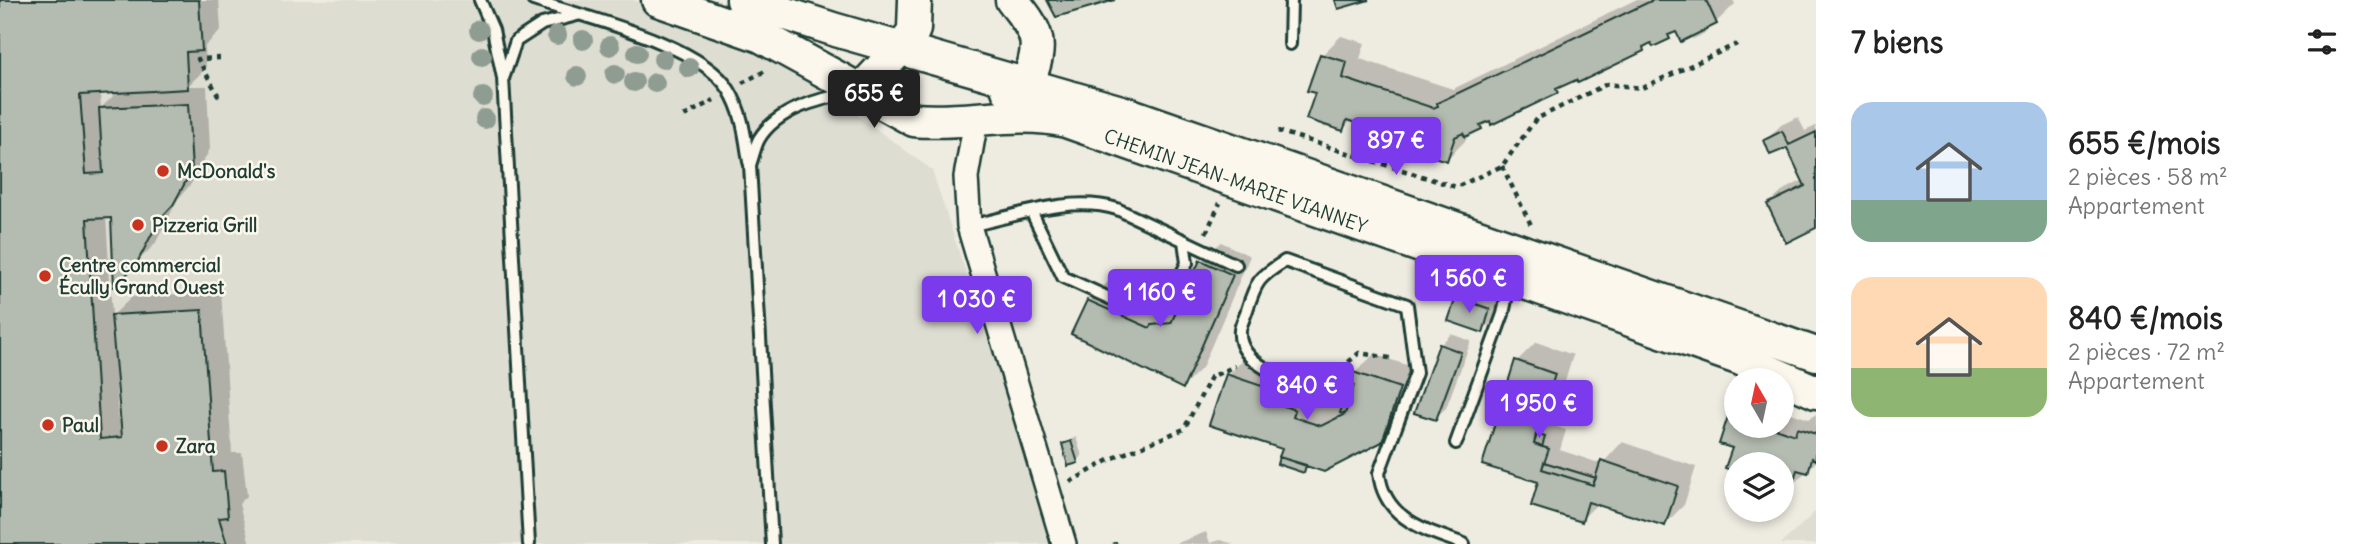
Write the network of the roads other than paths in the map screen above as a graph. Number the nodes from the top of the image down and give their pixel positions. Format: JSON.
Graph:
{"nodes":[{"id":1,"x":480,"y":0,"type":"edge"},
{"id":2,"x":533,"y":0,"type":"edge"},
{"id":3,"x":658,"y":0,"type":"edge"},
{"id":4,"x":743,"y":0,"type":"edge"},
{"id":5,"x":915,"y":0,"type":"edge"},
{"id":6,"x":1012,"y":0,"type":"edge"},
{"id":7,"x":1291,"y":0,"type":"edge"},
{"id":8,"x":578,"y":15,"type":"junction"},
{"id":9,"x":1290,"y":44,"type":"dead end"},
{"id":10,"x":899,"y":48,"type":"junction"},
{"id":11,"x":503,"y":78,"type":"junction"},
{"id":12,"x":1027,"y":84,"type":"junction"},
{"id":13,"x":860,"y":91,"type":"junction"},
{"id":14,"x":976,"y":120,"type":"junction"},
{"id":15,"x":750,"y":165,"type":"junction"},
{"id":16,"x":1032,"y":213,"type":"junction"},
{"id":17,"x":969,"y":226,"type":"junction"},
{"id":18,"x":1184,"y":241,"type":"junction"},
{"id":19,"x":1236,"y":265,"type":"dead end"},
{"id":20,"x":1510,"y":278,"type":"junction"},
{"id":21,"x":1816,"y":354,"type":"edge"},
{"id":22,"x":1816,"y":392,"type":"edge"},
{"id":23,"x":1336,"y":394,"type":"road end"},
{"id":24,"x":1456,"y":443,"type":"dead end"},
{"id":25,"x":529,"y":544,"type":"edge"},
{"id":26,"x":772,"y":544,"type":"edge"},
{"id":27,"x":1064,"y":544,"type":"edge"},
{"id":28,"x":1464,"y":544,"type":"edge"}],
"edges":[{"from":1,"to":11,"type":"lane"},
{"from":2,"to":8,"type":"lane"},
{"from":3,"to":13,"type":"street","name":"CHEMIN JEAN-MARIE VIANNEY"},
{"from":4,"to":10,"type":"street","name":"CHEMIN JEAN-MARIE VIANNEY"},
{"from":5,"to":10,"type":"street"},
{"from":6,"to":12,"type":"street"},
{"from":7,"to":9,"type":"lane"},
{"from":8,"to":11,"type":"lane"},
{"from":8,"to":15,"type":"lane"},
{"from":10,"to":12,"type":"street","name":"CHEMIN JEAN-MARIE VIANNEY"},
{"from":10,"to":13,"type":"street"},
{"from":11,"to":25,"type":"lane"},
{"from":12,"to":14,"type":"street"},
{"from":12,"to":21,"type":"street","name":"CHEMIN JEAN-MARIE VIANNEY"},
{"from":13,"to":14,"type":"street","name":"CHEMIN JEAN-MARIE VIANNEY"},
{"from":13,"to":15,"type":"lane"},
{"from":14,"to":17,"type":"street"},
{"from":14,"to":20,"type":"street","name":"CHEMIN JEAN-MARIE VIANNEY"},
{"from":15,"to":26,"type":"lane"},
{"from":16,"to":17,"type":"lane"},
{"from":16,"to":18,"type":"lane"},
{"from":16,"to":18,"type":"lane"},
{"from":17,"to":27,"type":"street"},
{"from":18,"to":19,"type":"lane"},
{"from":20,"to":22,"type":"street","name":"CHEMIN JEAN-MARIE VIANNEY"},
{"from":20,"to":24,"type":"lane"},
{"from":23,"to":28,"type":"lane"}]}
